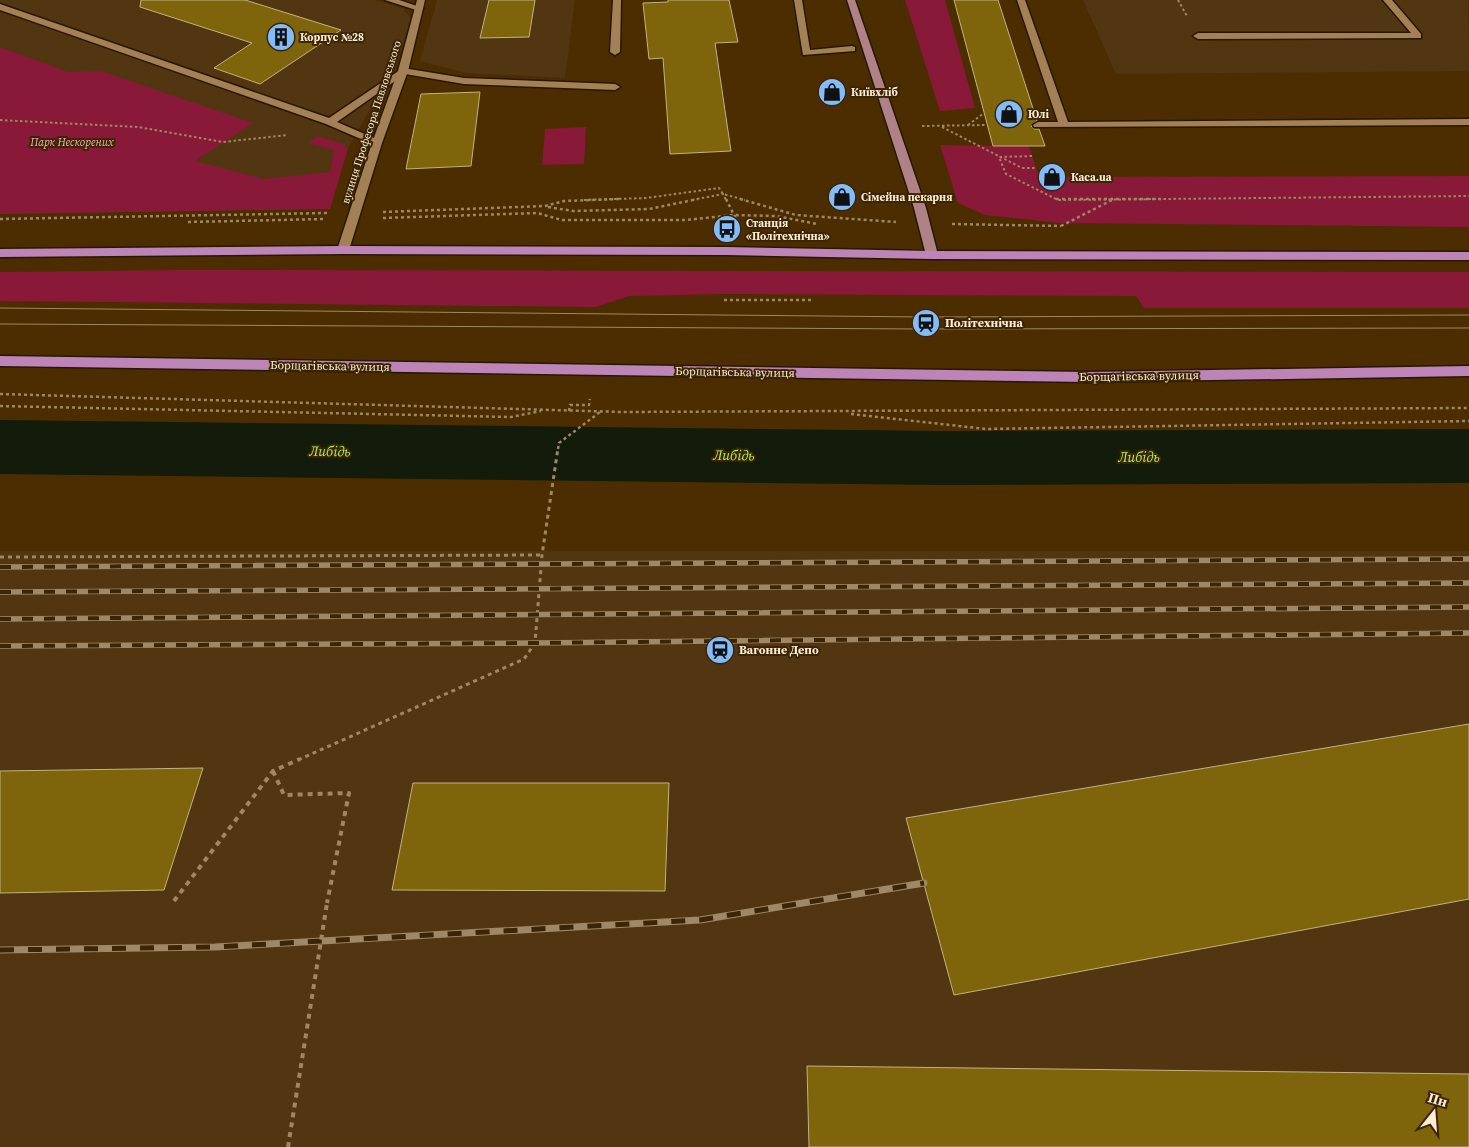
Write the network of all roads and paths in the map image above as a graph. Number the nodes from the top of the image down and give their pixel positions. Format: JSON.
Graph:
{"nodes":[{"id":1,"x":389,"y":0,"type":"edge"},
{"id":2,"x":617,"y":0,"type":"edge"},
{"id":3,"x":798,"y":0,"type":"edge"},
{"id":4,"x":851,"y":0,"type":"edge"},
{"id":5,"x":1021,"y":0,"type":"edge"},
{"id":6,"x":1387,"y":0,"type":"edge"},
{"id":7,"x":420,"y":4,"type":"edge"},
{"id":8,"x":0,"y":7,"type":"edge"},
{"id":9,"x":1198,"y":36,"type":"dead end"},
{"id":10,"x":852,"y":49,"type":"dead end"},
{"id":11,"x":615,"y":52,"type":"dead end"},
{"id":12,"x":404,"y":71,"type":"junction"},
{"id":13,"x":615,"y":87,"type":"dead end"},
{"id":14,"x":984,"y":113,"type":"dead end"},
{"id":15,"x":0,"y":120,"type":"edge"},
{"id":16,"x":330,"y":122,"type":"junction"},
{"id":17,"x":1469,"y":122,"type":"edge"},
{"id":18,"x":1038,"y":125,"type":"dead end"},
{"id":19,"x":1064,"y":125,"type":"junction"},
{"id":20,"x":921,"y":126,"type":"dead end"},
{"id":21,"x":967,"y":126,"type":"junction"},
{"id":22,"x":987,"y":126,"type":"dead end"},
{"id":23,"x":942,"y":127,"type":"junction"},
{"id":24,"x":291,"y":135,"type":"dead end"},
{"id":25,"x":378,"y":143,"type":"junction"},
{"id":26,"x":1032,"y":156,"type":"dead end"},
{"id":27,"x":999,"y":157,"type":"junction"},
{"id":28,"x":1036,"y":168,"type":"dead end"},
{"id":29,"x":723,"y":194,"type":"junction"},
{"id":30,"x":1469,"y":196,"type":"edge"},
{"id":31,"x":1113,"y":200,"type":"junction"},
{"id":32,"x":545,"y":206,"type":"junction"},
{"id":33,"x":355,"y":213,"type":"junction"},
{"id":34,"x":0,"y":219,"type":"edge"},
{"id":35,"x":923,"y":224,"type":"junction"},
{"id":36,"x":742,"y":229,"type":"dead end"},
{"id":37,"x":343,"y":250,"type":"junction"},
{"id":38,"x":0,"y":253,"type":"edge"},
{"id":39,"x":932,"y":255,"type":"junction"},
{"id":40,"x":1469,"y":256,"type":"edge"},
{"id":41,"x":724,"y":300,"type":"dead end"},
{"id":42,"x":814,"y":300,"type":"dead end"},
{"id":43,"x":0,"y":361,"type":"edge"},
{"id":44,"x":1469,"y":370,"type":"edge"},
{"id":45,"x":0,"y":394,"type":"edge"},
{"id":46,"x":590,"y":399,"type":"dead end"},
{"id":47,"x":0,"y":406,"type":"edge"},
{"id":48,"x":1469,"y":408,"type":"edge"},
{"id":49,"x":547,"y":410,"type":"junction"},
{"id":50,"x":569,"y":411,"type":"junction"},
{"id":51,"x":600,"y":412,"type":"junction"},
{"id":52,"x":838,"y":412,"type":"junction"},
{"id":53,"x":1469,"y":421,"type":"edge"},
{"id":54,"x":542,"y":555,"type":"junction"},
{"id":55,"x":0,"y":557,"type":"edge"},
{"id":56,"x":273,"y":771,"type":"junction"},
{"id":57,"x":174,"y":901,"type":"dead end"},
{"id":58,"x":288,"y":1147,"type":"edge"}],
"edges":[{"from":1,"to":7,"type":"street"},
{"from":2,"to":11,"type":"street"},
{"from":3,"to":10,"type":"street"},
{"from":4,"to":35,"type":"street"},
{"from":5,"to":19,"type":"street"},
{"from":6,"to":9,"type":"street"},
{"from":7,"to":12,"type":"street","name":"вулиця Професора Павловського"},
{"from":8,"to":16,"type":"street"},
{"from":12,"to":13,"type":"street"},
{"from":12,"to":16,"type":"street"},
{"from":12,"to":25,"type":"street","name":"вулиця Професора Павловського"},
{"from":14,"to":21,"type":"path"},
{"from":15,"to":24,"type":"path"},
{"from":16,"to":25,"type":"street"},
{"from":17,"to":19,"type":"street"},
{"from":18,"to":19,"type":"street"},
{"from":20,"to":23,"type":"path"},
{"from":21,"to":22,"type":"path"},
{"from":21,"to":23,"type":"path"},
{"from":23,"to":27,"type":"path"},
{"from":25,"to":33,"type":"street","name":"вулиця Професора Павловського"},
{"from":26,"to":27,"type":"path"},
{"from":27,"to":28,"type":"path"},
{"from":27,"to":31,"type":"path"},
{"from":29,"to":32,"type":"path"},
{"from":29,"to":32,"type":"path"},
{"from":29,"to":35,"type":"path"},
{"from":29,"to":36,"type":"path"},
{"from":30,"to":31,"type":"path"},
{"from":31,"to":35,"type":"path"},
{"from":32,"to":33,"type":"path"},
{"from":33,"to":34,"type":"path"},
{"from":33,"to":37,"type":"street","name":"вулиця Професора Павловського"},
{"from":35,"to":39,"type":"street"},
{"from":37,"to":38,"type":"main road"},
{"from":37,"to":39,"type":"main road"},
{"from":39,"to":40,"type":"main road"},
{"from":41,"to":42,"type":"path"},
{"from":43,"to":44,"type":"main road","name":"Борщагівська вулиця"},
{"from":45,"to":49,"type":"path"},
{"from":46,"to":50,"type":"path"},
{"from":47,"to":49,"type":"path"},
{"from":48,"to":52,"type":"path"},
{"from":49,"to":50,"type":"path"},
{"from":50,"to":51,"type":"path"},
{"from":51,"to":52,"type":"path"},
{"from":51,"to":54,"type":"path"},
{"from":52,"to":53,"type":"path"},
{"from":54,"to":55,"type":"path"},
{"from":54,"to":56,"type":"path"},
{"from":56,"to":57,"type":"path"},
{"from":56,"to":58,"type":"path","bridge":true}]}
